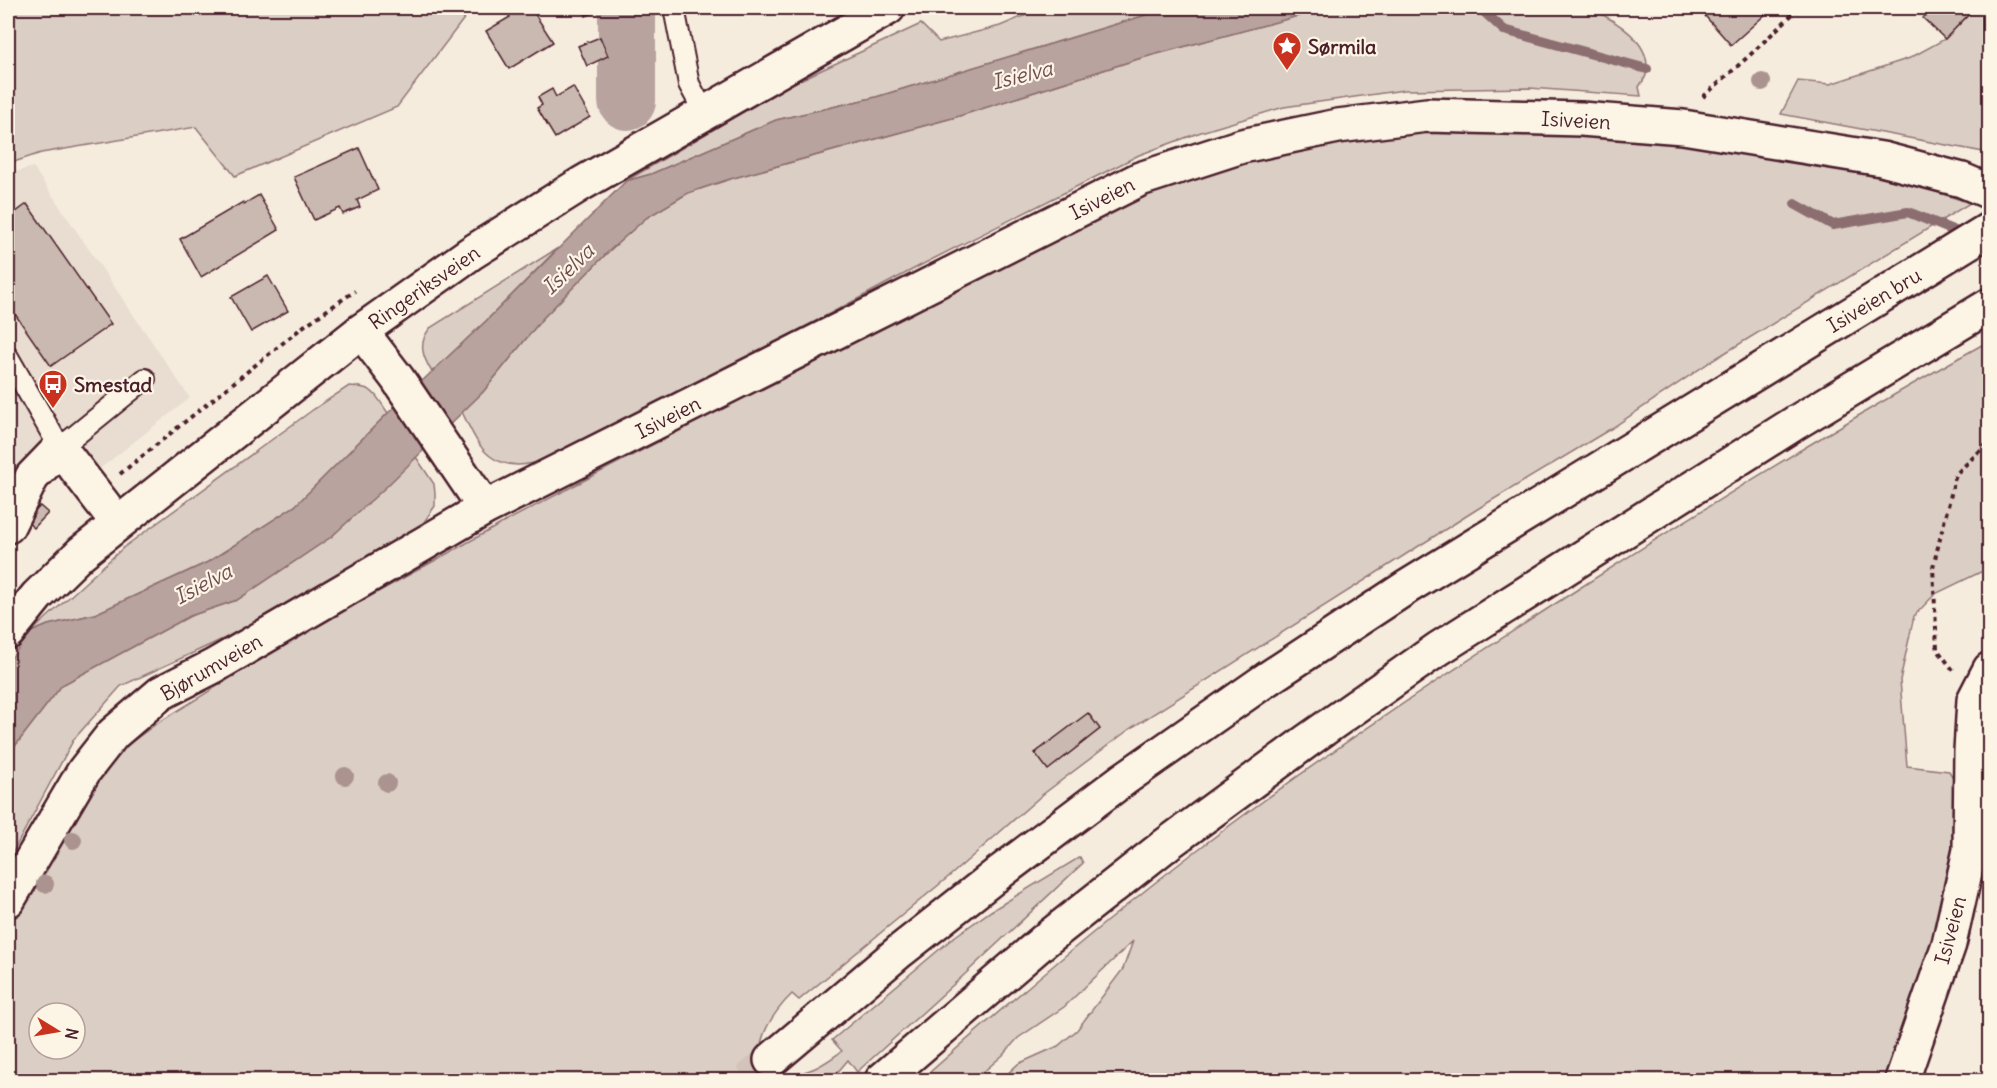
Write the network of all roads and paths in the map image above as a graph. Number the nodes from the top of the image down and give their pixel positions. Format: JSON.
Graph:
{"nodes":[{"id":1,"x":674,"y":8,"type":"edge"},
{"id":2,"x":888,"y":8,"type":"edge"},
{"id":3,"x":1799,"y":8,"type":"edge"},
{"id":4,"x":704,"y":112,"type":"junction"},
{"id":5,"x":1683,"y":127,"type":"junction"},
{"id":6,"x":1989,"y":192,"type":"edge"},
{"id":7,"x":1989,"y":229,"type":"edge"},
{"id":8,"x":1989,"y":305,"type":"edge"},
{"id":9,"x":361,"y":331,"type":"junction"},
{"id":10,"x":8,"y":357,"type":"edge"},
{"id":11,"x":145,"y":379,"type":"dead end"},
{"id":12,"x":1989,"y":441,"type":"edge"},
{"id":13,"x":60,"y":448,"type":"junction"},
{"id":14,"x":20,"y":479,"type":"edge"},
{"id":15,"x":485,"y":508,"type":"junction"},
{"id":16,"x":117,"y":522,"type":"junction"},
{"id":17,"x":8,"y":526,"type":"edge"},
{"id":18,"x":8,"y":632,"type":"edge"},
{"id":19,"x":1989,"y":669,"type":"edge"},
{"id":20,"x":1974,"y":700,"type":"junction"},
{"id":21,"x":8,"y":900,"type":"edge"},
{"id":22,"x":771,"y":1060,"type":"tunnel mouth"},
{"id":23,"x":882,"y":1080,"type":"edge"},
{"id":24,"x":1902,"y":1080,"type":"edge"}],
"edges":[{"from":1,"to":4,"type":"lane"},
{"from":2,"to":4,"type":"main road","name":"Ringeriksveien"},
{"from":3,"to":5,"type":"path"},
{"from":4,"to":9,"type":"main road","name":"Ringeriksveien"},
{"from":5,"to":6,"type":"main road","name":"Isiveien"},
{"from":5,"to":15,"type":"main road","name":"Isiveien"},
{"from":7,"to":22,"type":"main road","name":"Isiveien bru"},
{"from":8,"to":23,"type":"main road"},
{"from":9,"to":15,"type":"main road"},
{"from":9,"to":16,"type":"main road","name":"Ringeriksveien"},
{"from":10,"to":13,"type":"lane"},
{"from":11,"to":13,"type":"lane"},
{"from":12,"to":20,"type":"path"},
{"from":13,"to":14,"type":"main road"},
{"from":13,"to":16,"type":"main road"},
{"from":14,"to":17,"type":"main road"},
{"from":15,"to":21,"type":"main road","name":"Bjørumveien"},
{"from":16,"to":18,"type":"main road","name":"Ringeriksveien"},
{"from":19,"to":20,"type":"main road","name":"Isiveien"},
{"from":20,"to":24,"type":"main road","name":"Isiveien"}]}
